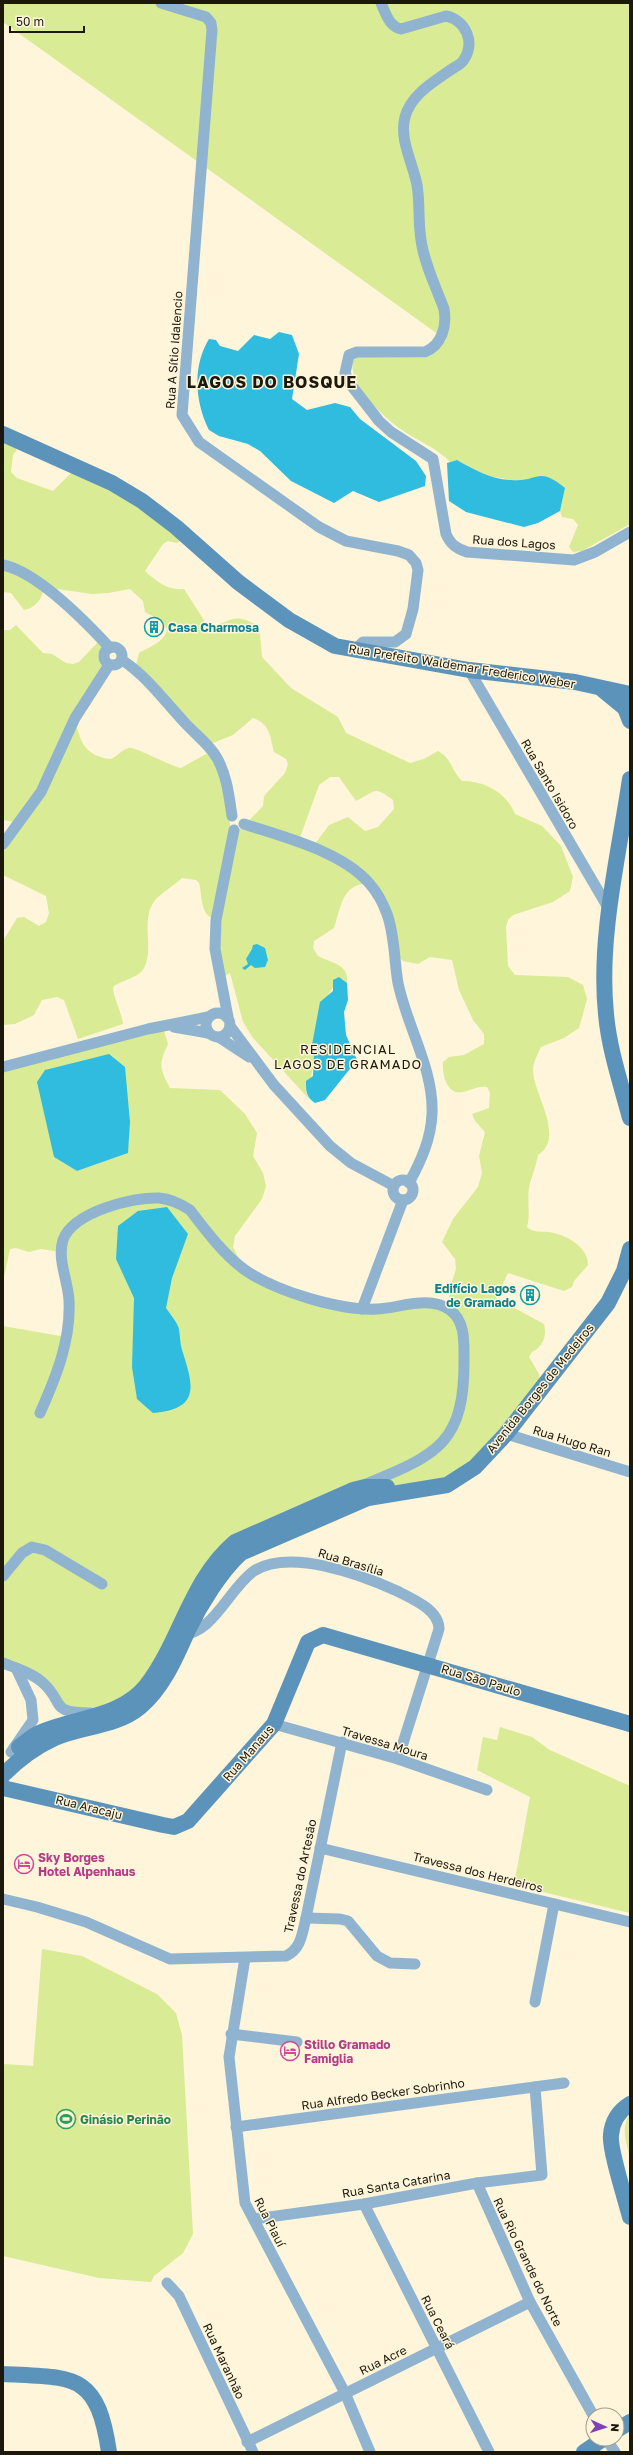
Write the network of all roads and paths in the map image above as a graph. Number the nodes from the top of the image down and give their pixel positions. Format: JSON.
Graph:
{"nodes":[{"id":1,"x":160,"y":3,"type":"edge"},
{"id":2,"x":381,"y":3,"type":"edge"},
{"id":3,"x":3,"y":434,"type":"edge"},
{"id":4,"x":630,"y":532,"type":"edge"},
{"id":5,"x":3,"y":566,"type":"edge"},
{"id":6,"x":110,"y":648,"type":"junction"},
{"id":7,"x":354,"y":651,"type":"junction"},
{"id":8,"x":122,"y":660,"type":"junction"},
{"id":9,"x":109,"y":665,"type":"junction"},
{"id":10,"x":469,"y":670,"type":"junction"},
{"id":11,"x":629,"y":711,"type":"edge"},
{"id":12,"x":630,"y":779,"type":"edge"},
{"id":13,"x":232,"y":816,"type":"junction"},
{"id":14,"x":244,"y":824,"type":"junction"},
{"id":15,"x":234,"y":830,"type":"junction"},
{"id":16,"x":3,"y":844,"type":"edge"},
{"id":17,"x":610,"y":912,"type":"junction"},
{"id":18,"x":219,"y":980,"type":"junction"},
{"id":19,"x":212,"y":1015,"type":"junction"},
{"id":20,"x":229,"y":1022,"type":"junction"},
{"id":21,"x":167,"y":1026,"type":"junction"},
{"id":22,"x":208,"y":1033,"type":"junction"},
{"id":23,"x":220,"y":1038,"type":"junction"},
{"id":24,"x":254,"y":1060,"type":"junction"},
{"id":25,"x":3,"y":1067,"type":"edge"},
{"id":26,"x":630,"y":1118,"type":"edge"},
{"id":27,"x":410,"y":1183,"type":"junction"},
{"id":28,"x":394,"y":1186,"type":"junction"},
{"id":29,"x":403,"y":1200,"type":"junction"},
{"id":30,"x":630,"y":1249,"type":"edge"},
{"id":31,"x":627,"y":1272,"type":"edge"},
{"id":32,"x":362,"y":1309,"type":"junction"},
{"id":33,"x":40,"y":1413,"type":"dead end"},
{"id":34,"x":506,"y":1434,"type":"junction"},
{"id":35,"x":630,"y":1472,"type":"edge"},
{"id":36,"x":376,"y":1483,"type":"junction"},
{"id":37,"x":416,"y":1492,"type":"junction"},
{"id":38,"x":355,"y":1496,"type":"junction"},
{"id":39,"x":3,"y":1576,"type":"edge"},
{"id":40,"x":102,"y":1584,"type":"dead end"},
{"id":41,"x":189,"y":1630,"type":"junction"},
{"id":42,"x":332,"y":1637,"type":"joint"},
{"id":43,"x":3,"y":1663,"type":"edge"},
{"id":44,"x":429,"y":1665,"type":"junction"},
{"id":45,"x":16,"y":1668,"type":"junction"},
{"id":46,"x":106,"y":1713,"type":"junction"},
{"id":47,"x":274,"y":1724,"type":"junction"},
{"id":48,"x":630,"y":1724,"type":"edge"},
{"id":49,"x":342,"y":1742,"type":"junction"},
{"id":50,"x":7,"y":1756,"type":"edge"},
{"id":51,"x":398,"y":1759,"type":"junction"},
{"id":52,"x":3,"y":1775,"type":"edge"},
{"id":53,"x":3,"y":1788,"type":"edge"},
{"id":54,"x":487,"y":1790,"type":"dead end"},
{"id":55,"x":174,"y":1827,"type":"joint"},
{"id":56,"x":320,"y":1848,"type":"junction"},
{"id":57,"x":3,"y":1899,"type":"edge"},
{"id":58,"x":554,"y":1904,"type":"junction"},
{"id":59,"x":306,"y":1918,"type":"junction"},
{"id":60,"x":630,"y":1922,"type":"edge"},
{"id":61,"x":245,"y":1958,"type":"junction"},
{"id":62,"x":415,"y":1964,"type":"dead end"},
{"id":63,"x":535,"y":2002,"type":"dead end"},
{"id":64,"x":231,"y":2034,"type":"junction"},
{"id":65,"x":296,"y":2042,"type":"dead end"},
{"id":66,"x":564,"y":2083,"type":"dead end"},
{"id":67,"x":535,"y":2087,"type":"junction"},
{"id":68,"x":630,"y":2104,"type":"edge"},
{"id":69,"x":236,"y":2127,"type":"junction"},
{"id":70,"x":476,"y":2183,"type":"junction"},
{"id":71,"x":364,"y":2204,"type":"junction"},
{"id":72,"x":630,"y":2217,"type":"edge"},
{"id":73,"x":254,"y":2219,"type":"junction"},
{"id":74,"x":167,"y":2283,"type":"dead end"},
{"id":75,"x":530,"y":2302,"type":"junction"},
{"id":76,"x":437,"y":2349,"type":"junction"},
{"id":77,"x":3,"y":2374,"type":"edge"},
{"id":78,"x":345,"y":2393,"type":"junction"},
{"id":79,"x":589,"y":2407,"type":"edge"},
{"id":80,"x":250,"y":2447,"type":"edge"},
{"id":81,"x":109,"y":2452,"type":"edge"},
{"id":82,"x":370,"y":2452,"type":"edge"},
{"id":83,"x":489,"y":2452,"type":"edge"}],
"edges":[{"from":1,"to":7,"type":"street","name":"Rua A Sítio Idalencio"},
{"from":2,"to":4,"type":"street","name":"Rua dos Lagos"},
{"from":3,"to":7,"type":"main road","name":"Rua Prefeito Waldemar Frederico Weber"},
{"from":5,"to":6,"type":"street"},
{"from":6,"to":8,"type":"street"},
{"from":6,"to":9,"type":"street"},
{"from":7,"to":10,"type":"main road","name":"Rua Prefeito Waldemar Frederico Weber"},
{"from":8,"to":9,"type":"street"},
{"from":8,"to":13,"type":"street"},
{"from":9,"to":16,"type":"street"},
{"from":10,"to":11,"type":"main road","name":"Rua Prefeito Waldemar Frederico Weber"},
{"from":10,"to":17,"type":"street","name":"Rua Santo Isidoro"},
{"from":12,"to":17,"type":"main road"},
{"from":13,"to":14,"type":"street"},
{"from":13,"to":15,"type":"street"},
{"from":14,"to":15,"type":"street"},
{"from":14,"to":27,"type":"street"},
{"from":15,"to":18,"type":"street"},
{"from":17,"to":26,"type":"main road"},
{"from":18,"to":19,"type":"street"},
{"from":18,"to":20,"type":"street"},
{"from":19,"to":20,"type":"street"},
{"from":19,"to":21,"type":"street"},
{"from":19,"to":22,"type":"street"},
{"from":20,"to":23,"type":"street"},
{"from":20,"to":24,"type":"street"},
{"from":21,"to":22,"type":"street"},
{"from":21,"to":25,"type":"street"},
{"from":22,"to":23,"type":"street"},
{"from":23,"to":24,"type":"street"},
{"from":24,"to":28,"type":"street"},
{"from":27,"to":28,"type":"street"},
{"from":27,"to":29,"type":"street"},
{"from":28,"to":29,"type":"street"},
{"from":29,"to":32,"type":"street"},
{"from":30,"to":31,"type":"main road","name":"Avenida Borges de Medeiros"},
{"from":31,"to":34,"type":"main road","name":"Avenida Borges de Medeiros"},
{"from":32,"to":33,"type":"street"},
{"from":32,"to":36,"type":"street"},
{"from":34,"to":35,"type":"street","name":"Rua Hugo Ran"},
{"from":34,"to":37,"type":"main road","name":"Avenida Borges de Medeiros"},
{"from":36,"to":37,"type":"main road","name":"Avenida Borges de Medeiros"},
{"from":36,"to":38,"type":"main road"},
{"from":37,"to":38,"type":"main road","name":"Avenida Borges de Medeiros"},
{"from":38,"to":41,"type":"main road","name":"Avenida Borges de Medeiros"},
{"from":38,"to":41,"type":"main road","name":"Avenida Borges de Medeiros"},
{"from":39,"to":40,"type":"street"},
{"from":41,"to":44,"type":"street","name":"Rua Brasília"},
{"from":41,"to":46,"type":"main road","name":"Avenida Borges de Medeiros"},
{"from":41,"to":52,"type":"main road","name":"Avenida Borges de Medeiros"},
{"from":42,"to":44,"type":"main road","name":"Rua São Paulo"},
{"from":42,"to":47,"type":"main road","name":"Rua Manaus"},
{"from":43,"to":45,"type":"street"},
{"from":44,"to":48,"type":"main road","name":"Rua São Paulo"},
{"from":44,"to":51,"type":"street","name":"Rua Brasília"},
{"from":45,"to":46,"type":"street"},
{"from":45,"to":50,"type":"street"},
{"from":46,"to":50,"type":"main road","name":"Avenida Borges de Medeiros"},
{"from":47,"to":49,"type":"street","name":"Travessa Moura"},
{"from":47,"to":55,"type":"main road","name":"Rua Manaus"},
{"from":49,"to":51,"type":"street","name":"Travessa Moura"},
{"from":49,"to":56,"type":"street","name":"Travessa do Artesão"},
{"from":51,"to":54,"type":"street","name":"Travessa Moura"},
{"from":53,"to":55,"type":"main road","name":"Rua Aracaju"},
{"from":56,"to":58,"type":"street","name":"Travessa dos Herdeiros"},
{"from":56,"to":59,"type":"street","name":"Travessa do Artesão"},
{"from":57,"to":61,"type":"street","name":"Travessa do Artesão"},
{"from":58,"to":60,"type":"street","name":"Travessa dos Herdeiros"},
{"from":58,"to":63,"type":"street"},
{"from":59,"to":61,"type":"street","name":"Travessa do Artesão"},
{"from":59,"to":62,"type":"street"},
{"from":61,"to":64,"type":"street","name":"Rua Piauí"},
{"from":64,"to":65,"type":"street"},
{"from":64,"to":69,"type":"street","name":"Rua Piauí"},
{"from":66,"to":67,"type":"street","name":"Rua Alfredo Becker Sobrinho"},
{"from":67,"to":69,"type":"street","name":"Rua Alfredo Becker Sobrinho"},
{"from":67,"to":70,"type":"street","name":"Rua Santa Catarina"},
{"from":68,"to":72,"type":"main road"},
{"from":69,"to":73,"type":"street","name":"Rua Piauí"},
{"from":70,"to":71,"type":"street","name":"Rua Santa Catarina"},
{"from":70,"to":75,"type":"street","name":"Rua Rio Grande do Norte"},
{"from":71,"to":73,"type":"street","name":"Rua Santa Catarina"},
{"from":71,"to":76,"type":"street","name":"Rua Ceará"},
{"from":73,"to":78,"type":"street","name":"Rua Piauí"},
{"from":74,"to":80,"type":"street","name":"Rua Maranhão"},
{"from":75,"to":76,"type":"street","name":"Rua Acre"},
{"from":75,"to":79,"type":"street","name":"Rua Rio Grande do Norte"},
{"from":76,"to":78,"type":"street","name":"Rua Acre"},
{"from":76,"to":83,"type":"street","name":"Rua Ceará"},
{"from":77,"to":81,"type":"main road"},
{"from":78,"to":80,"type":"street","name":"Rua Acre"},
{"from":78,"to":82,"type":"street","name":"Rua Piauí"}]}
